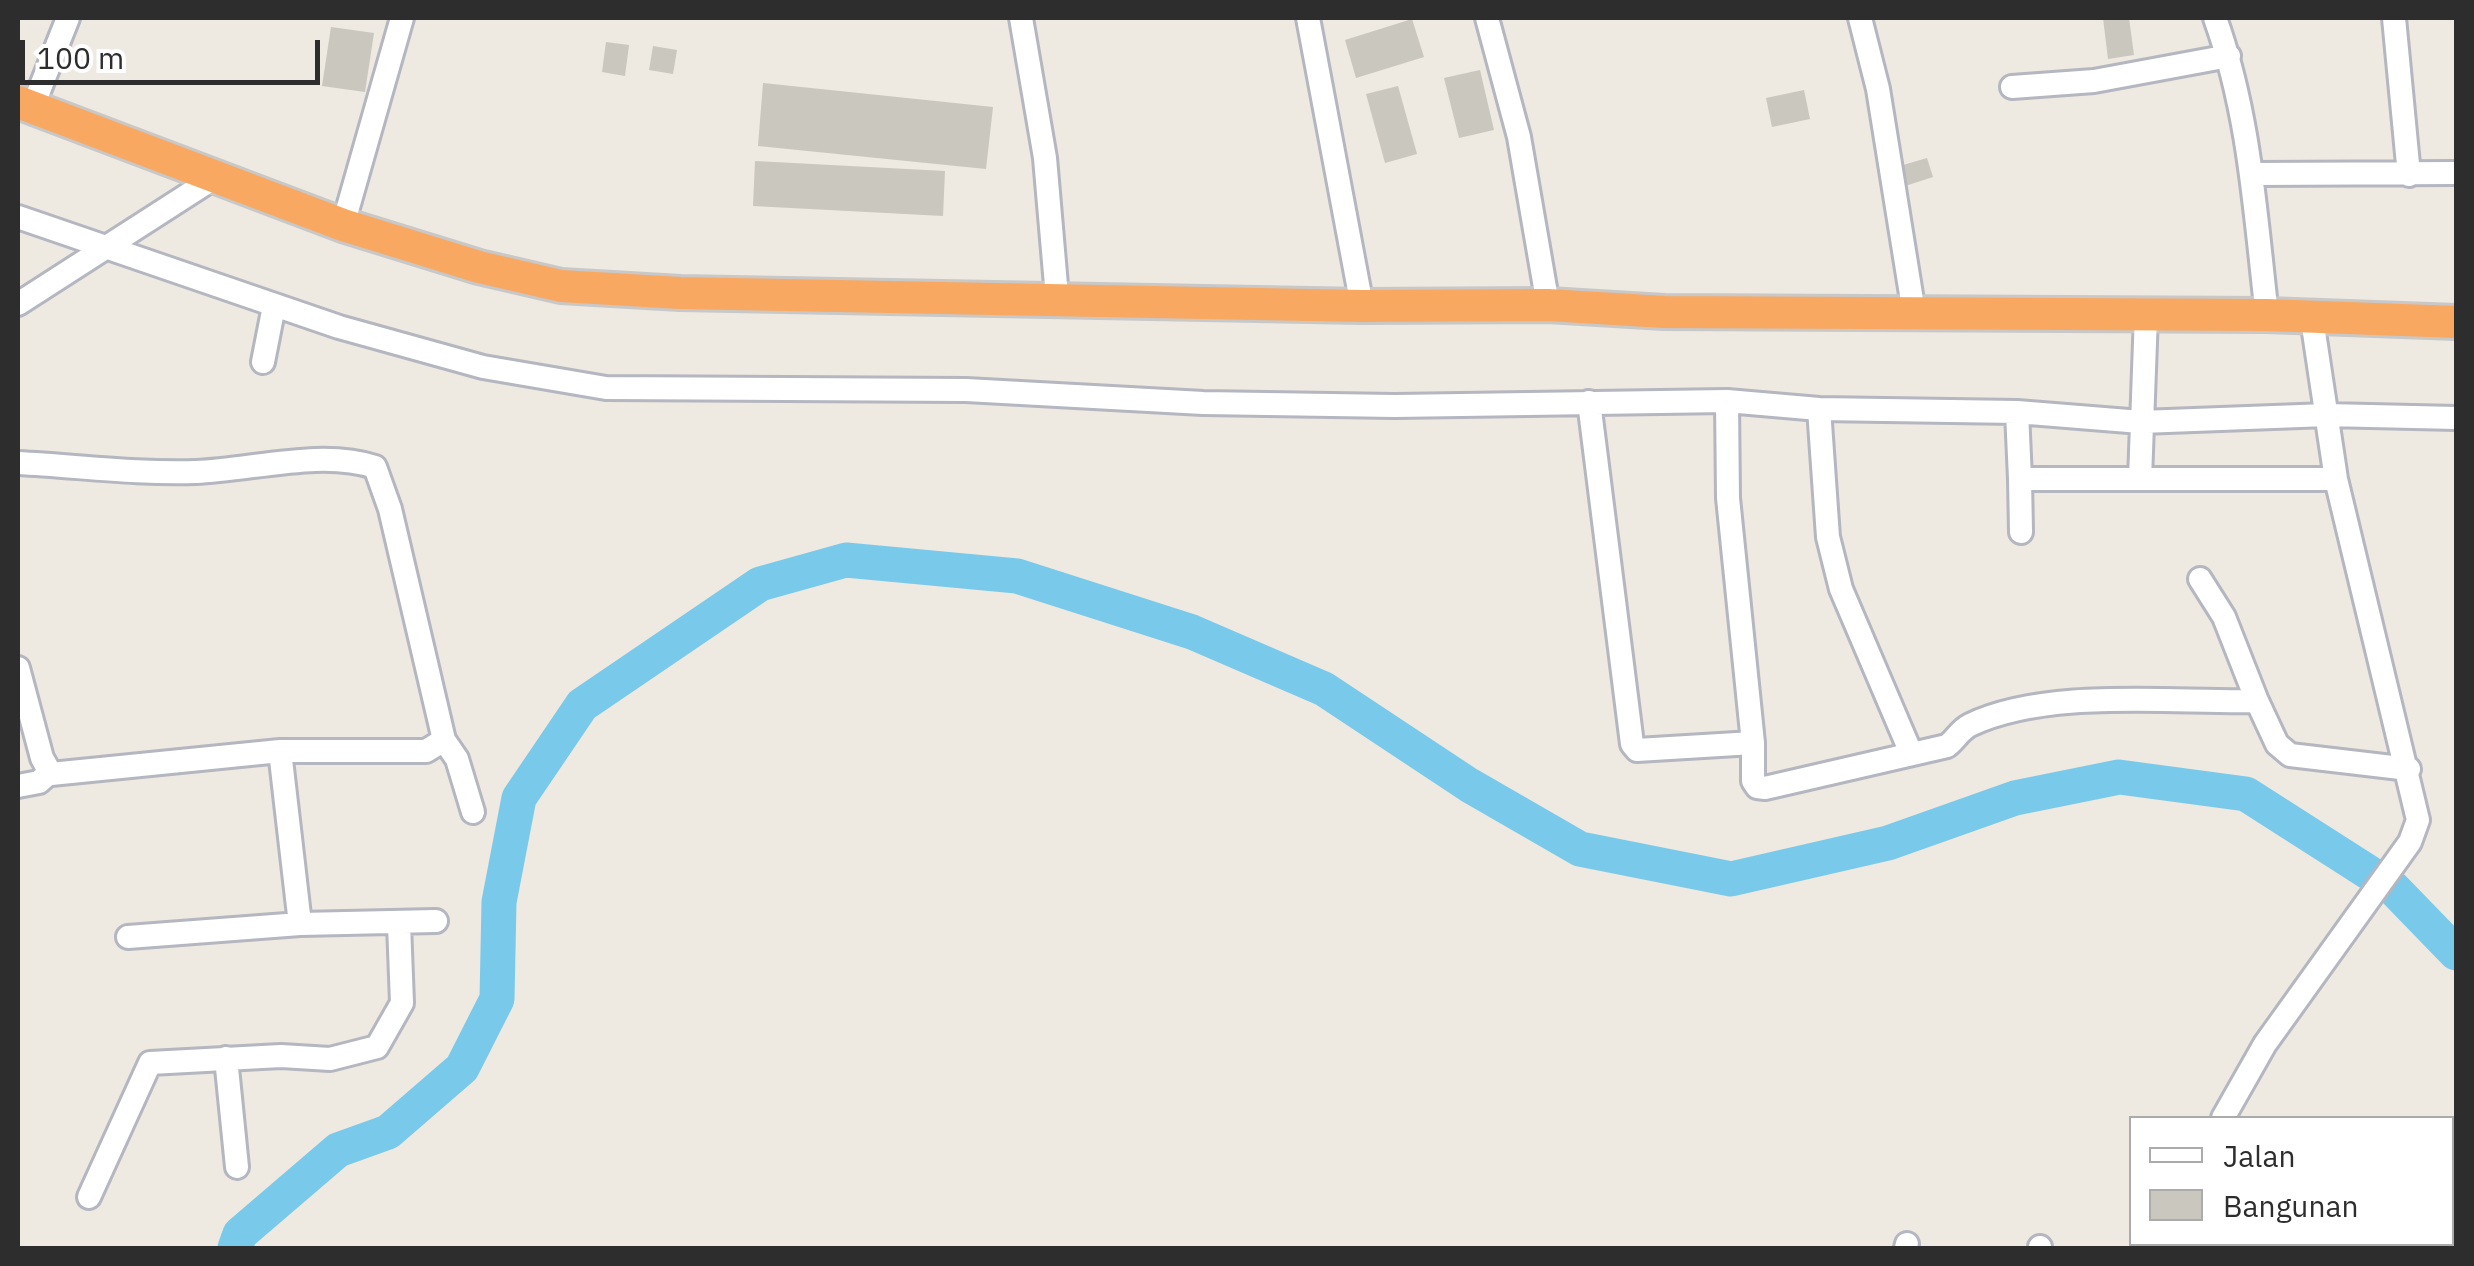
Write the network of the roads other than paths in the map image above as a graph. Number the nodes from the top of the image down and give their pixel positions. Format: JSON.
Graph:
{"nodes":[{"id":1,"x":68,"y":18,"type":"edge"},
{"id":2,"x":402,"y":18,"type":"edge"},
{"id":3,"x":1021,"y":18,"type":"edge"},
{"id":4,"x":1308,"y":18,"type":"edge"},
{"id":5,"x":1487,"y":18,"type":"edge"},
{"id":6,"x":1860,"y":18,"type":"edge"},
{"id":7,"x":2215,"y":18,"type":"edge"},
{"id":8,"x":2394,"y":18,"type":"edge"},
{"id":9,"x":2229,"y":56,"type":"junction"},
{"id":10,"x":2012,"y":87,"type":"dead end"},
{"id":11,"x":25,"y":104,"type":"edge"},
{"id":12,"x":2456,"y":173,"type":"edge"},
{"id":13,"x":2254,"y":174,"type":"junction"},
{"id":14,"x":2409,"y":175,"type":"junction"},
{"id":15,"x":217,"y":176,"type":"junction"},
{"id":16,"x":18,"y":217,"type":"edge"},
{"id":17,"x":343,"y":226,"type":"junction"},
{"id":18,"x":102,"y":248,"type":"junction"},
{"id":19,"x":1057,"y":297,"type":"junction"},
{"id":20,"x":18,"y":304,"type":"edge"},
{"id":21,"x":1548,"y":305,"type":"junction"},
{"id":22,"x":274,"y":306,"type":"junction"},
{"id":23,"x":1362,"y":306,"type":"junction"},
{"id":24,"x":1914,"y":313,"type":"junction"},
{"id":25,"x":2146,"y":315,"type":"junction"},
{"id":26,"x":2267,"y":315,"type":"junction"},
{"id":27,"x":2312,"y":319,"type":"junction"},
{"id":28,"x":2456,"y":322,"type":"edge"},
{"id":29,"x":262,"y":362,"type":"dead end"},
{"id":30,"x":1726,"y":401,"type":"junction"},
{"id":31,"x":1589,"y":402,"type":"junction"},
{"id":32,"x":1819,"y":409,"type":"junction"},
{"id":33,"x":2017,"y":412,"type":"junction"},
{"id":34,"x":2327,"y":415,"type":"junction"},
{"id":35,"x":2456,"y":418,"type":"edge"},
{"id":36,"x":2142,"y":422,"type":"junction"},
{"id":37,"x":18,"y":463,"type":"edge"},
{"id":38,"x":2020,"y":479,"type":"junction"},
{"id":39,"x":2140,"y":479,"type":"junction"},
{"id":40,"x":2336,"y":479,"type":"junction"},
{"id":41,"x":2021,"y":532,"type":"dead end"},
{"id":42,"x":2200,"y":579,"type":"dead end"},
{"id":43,"x":18,"y":668,"type":"edge"},
{"id":44,"x":2257,"y":701,"type":"junction"},
{"id":45,"x":444,"y":740,"type":"junction"},
{"id":46,"x":1753,"y":743,"type":"junction"},
{"id":47,"x":280,"y":751,"type":"junction"},
{"id":48,"x":1911,"y":754,"type":"junction"},
{"id":49,"x":2409,"y":769,"type":"junction"},
{"id":50,"x":48,"y":773,"type":"junction"},
{"id":51,"x":18,"y":786,"type":"edge"},
{"id":52,"x":473,"y":812,"type":"dead end"},
{"id":53,"x":436,"y":921,"type":"dead end"},
{"id":54,"x":300,"y":924,"type":"junction"},
{"id":55,"x":398,"y":924,"type":"junction"},
{"id":56,"x":128,"y":937,"type":"dead end"},
{"id":57,"x":226,"y":1058,"type":"junction"},
{"id":58,"x":2224,"y":1116,"type":"edge"},
{"id":59,"x":237,"y":1167,"type":"dead end"},
{"id":60,"x":89,"y":1197,"type":"dead end"}],
"edges":[{"from":1,"to":11,"type":"street"},
{"from":2,"to":17,"type":"street"},
{"from":3,"to":19,"type":"street"},
{"from":4,"to":23,"type":"street"},
{"from":5,"to":21,"type":"street"},
{"from":6,"to":24,"type":"street"},
{"from":7,"to":9,"type":"street"},
{"from":8,"to":14,"type":"street"},
{"from":9,"to":10,"type":"street"},
{"from":9,"to":13,"type":"street"},
{"from":11,"to":15,"type":"highway"},
{"from":12,"to":14,"type":"street"},
{"from":13,"to":14,"type":"street"},
{"from":13,"to":26,"type":"street"},
{"from":15,"to":17,"type":"highway"},
{"from":15,"to":18,"type":"street"},
{"from":16,"to":18,"type":"street"},
{"from":17,"to":19,"type":"highway"},
{"from":18,"to":20,"type":"street"},
{"from":18,"to":22,"type":"street"},
{"from":19,"to":23,"type":"highway"},
{"from":21,"to":23,"type":"highway"},
{"from":21,"to":24,"type":"highway"},
{"from":22,"to":29,"type":"street"},
{"from":22,"to":31,"type":"street"},
{"from":24,"to":25,"type":"highway"},
{"from":25,"to":26,"type":"highway"},
{"from":25,"to":36,"type":"street"},
{"from":26,"to":27,"type":"highway"},
{"from":27,"to":28,"type":"highway"},
{"from":27,"to":34,"type":"street"},
{"from":30,"to":31,"type":"street"},
{"from":30,"to":32,"type":"street"},
{"from":30,"to":46,"type":"street"},
{"from":31,"to":46,"type":"street"},
{"from":32,"to":33,"type":"street"},
{"from":32,"to":48,"type":"street"},
{"from":33,"to":36,"type":"street"},
{"from":33,"to":38,"type":"street"},
{"from":34,"to":35,"type":"street"},
{"from":34,"to":36,"type":"street"},
{"from":34,"to":40,"type":"street"},
{"from":36,"to":39,"type":"street"},
{"from":37,"to":45,"type":"street"},
{"from":38,"to":39,"type":"street"},
{"from":38,"to":41,"type":"street"},
{"from":39,"to":40,"type":"street"},
{"from":40,"to":49,"type":"street"},
{"from":42,"to":44,"type":"street"},
{"from":43,"to":50,"type":"street"},
{"from":44,"to":48,"type":"street"},
{"from":44,"to":49,"type":"street"},
{"from":45,"to":47,"type":"street"},
{"from":45,"to":52,"type":"street"},
{"from":46,"to":48,"type":"street"},
{"from":47,"to":50,"type":"street"},
{"from":47,"to":54,"type":"street"},
{"from":49,"to":58,"type":"street"},
{"from":50,"to":51,"type":"street"},
{"from":53,"to":55,"type":"street"},
{"from":54,"to":55,"type":"street"},
{"from":54,"to":56,"type":"street"},
{"from":55,"to":57,"type":"street"},
{"from":57,"to":59,"type":"street"},
{"from":57,"to":60,"type":"street"}]}
